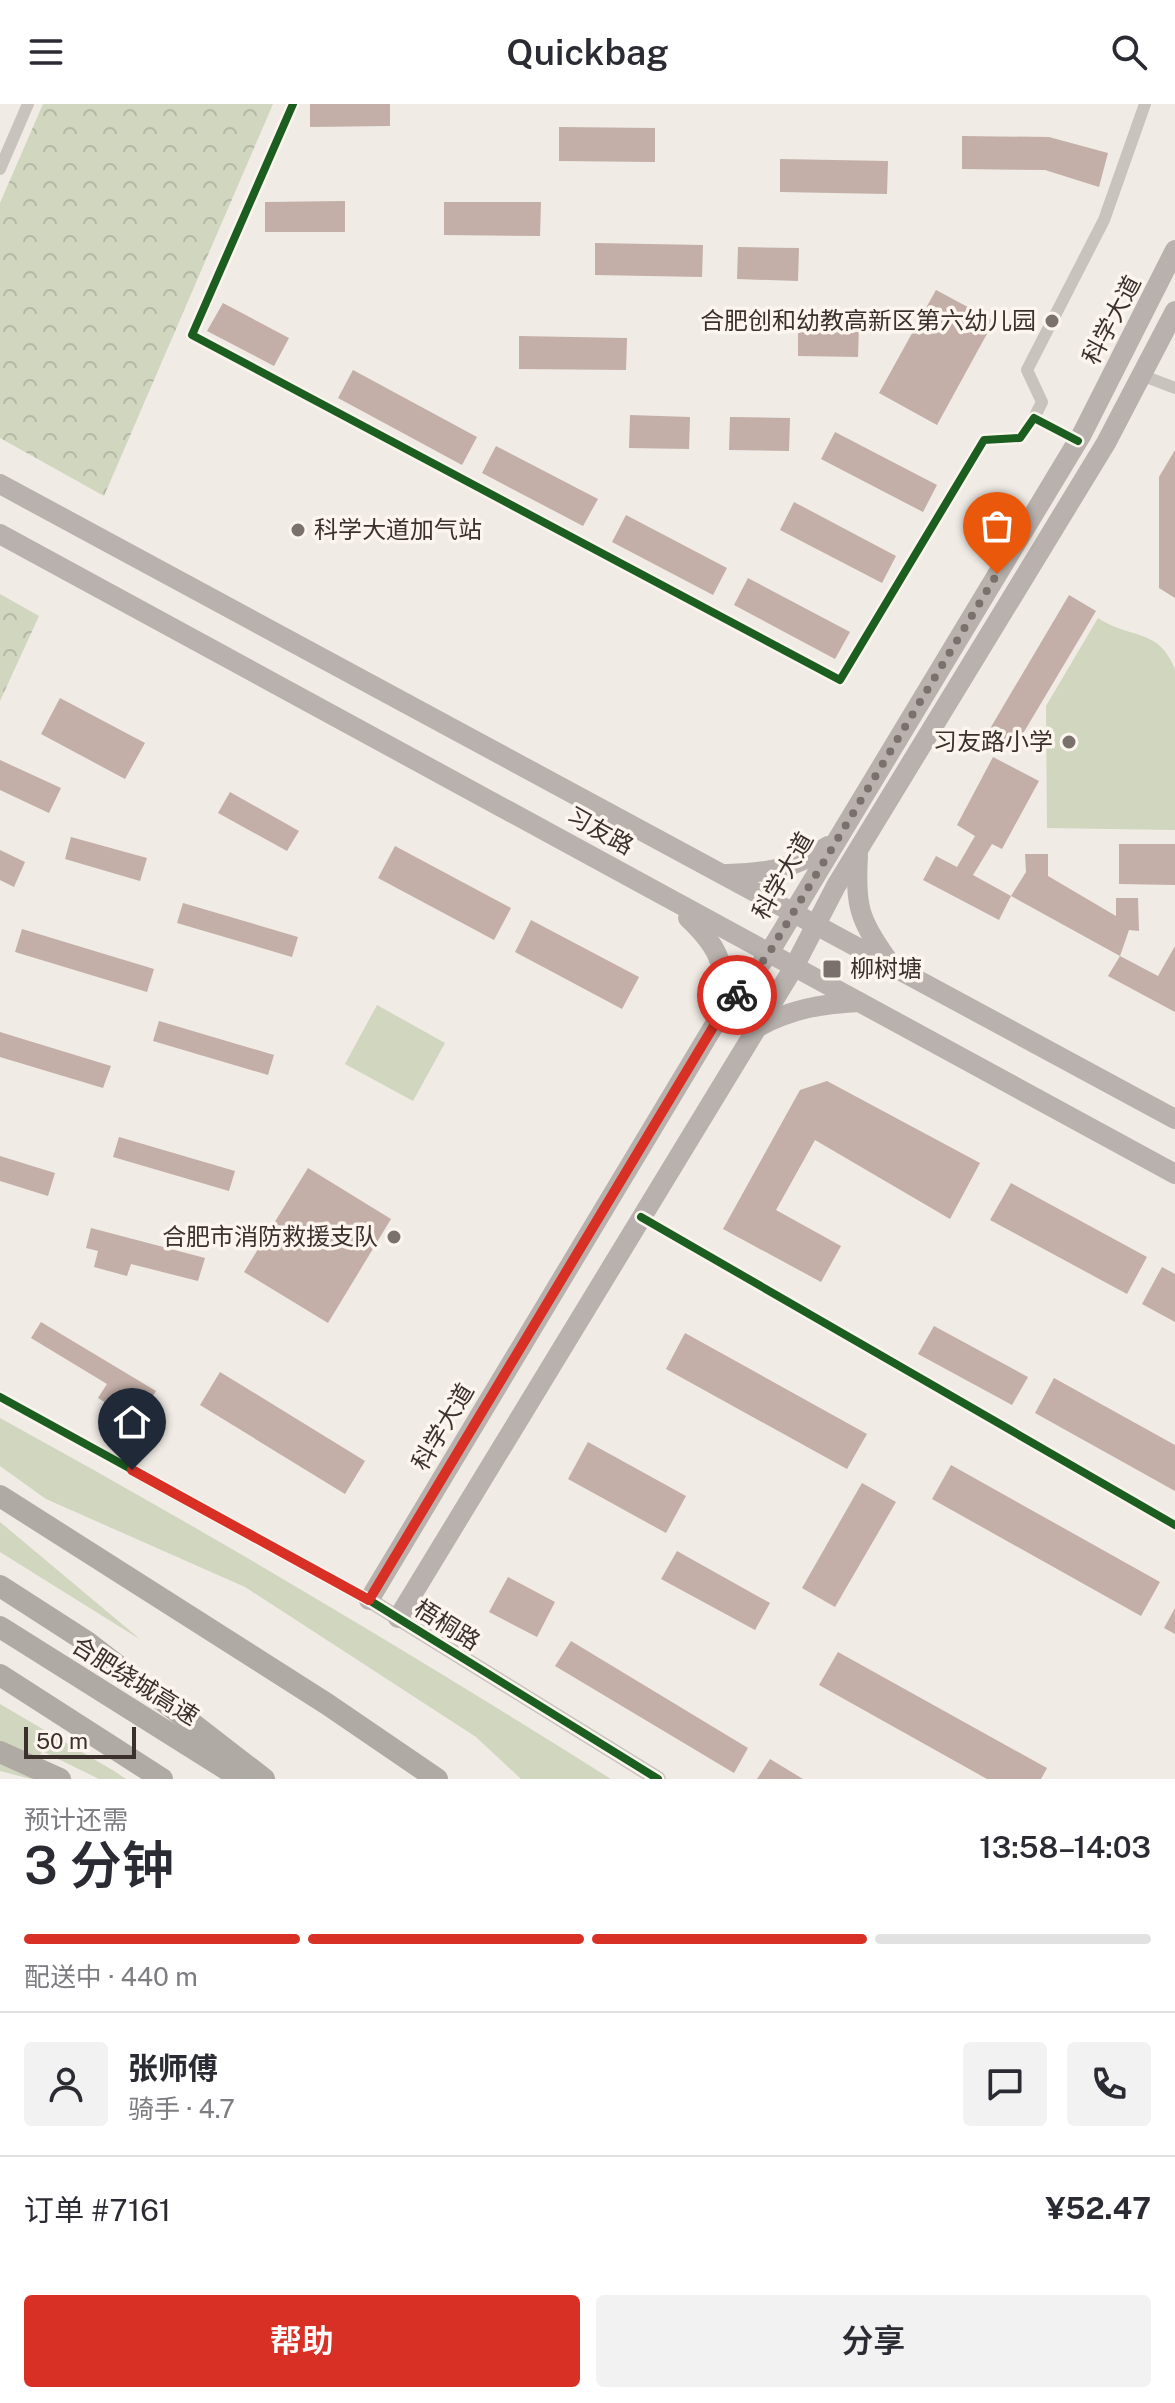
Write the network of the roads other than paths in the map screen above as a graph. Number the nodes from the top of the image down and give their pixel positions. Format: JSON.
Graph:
{"nodes":[{"id":1,"x":28,"y":104,"type":"edge"},
{"id":2,"x":293,"y":104,"type":"edge"},
{"id":3,"x":1145,"y":104,"type":"edge"},
{"id":4,"x":0,"y":169,"type":"edge"},
{"id":5,"x":1175,"y":250,"type":"edge"},
{"id":6,"x":1175,"y":311,"type":"edge"},
{"id":7,"x":1141,"y":375,"type":"junction"},
{"id":8,"x":1175,"y":388,"type":"edge"},
{"id":9,"x":1034,"y":418,"type":"junction"},
{"id":10,"x":1078,"y":441,"type":"junction"},
{"id":11,"x":0,"y":484,"type":"edge"},
{"id":12,"x":0,"y":534,"type":"edge"},
{"id":13,"x":834,"y":841,"type":"junction"},
{"id":14,"x":858,"y":850,"type":"junction"},
{"id":15,"x":726,"y":874,"type":"junction"},
{"id":16,"x":664,"y":896,"type":"junction"},
{"id":17,"x":793,"y":910,"type":"junction"},
{"id":18,"x":817,"y":923,"type":"junction"},
{"id":19,"x":769,"y":953,"type":"junction"},
{"id":20,"x":890,"y":963,"type":"junction"},
{"id":21,"x":794,"y":967,"type":"junction"},
{"id":22,"x":859,"y":1002,"type":"junction"},
{"id":23,"x":715,"y":1024,"type":"junction"},
{"id":24,"x":756,"y":1028,"type":"junction"},
{"id":25,"x":1175,"y":1119,"type":"edge"},
{"id":26,"x":1175,"y":1174,"type":"edge"},
{"id":27,"x":641,"y":1217,"type":"junction"},
{"id":28,"x":0,"y":1397,"type":"edge"},
{"id":29,"x":0,"y":1496,"type":"edge"},
{"id":30,"x":1175,"y":1525,"type":"edge"},
{"id":31,"x":0,"y":1586,"type":"edge"},
{"id":32,"x":369,"y":1600,"type":"junction"},
{"id":33,"x":398,"y":1618,"type":"junction"},
{"id":34,"x":0,"y":1627,"type":"edge"},
{"id":35,"x":0,"y":1675,"type":"edge"},
{"id":36,"x":0,"y":1752,"type":"edge"},
{"id":37,"x":52,"y":1775,"type":"edge"},
{"id":38,"x":162,"y":1779,"type":"edge"},
{"id":39,"x":242,"y":1779,"type":"edge"},
{"id":40,"x":264,"y":1779,"type":"edge"},
{"id":41,"x":437,"y":1779,"type":"edge"},
{"id":42,"x":658,"y":1779,"type":"edge"}],
"edges":[{"from":1,"to":4,"type":"street"},
{"from":2,"to":9,"type":"street"},
{"from":3,"to":9,"type":"street"},
{"from":5,"to":10,"type":"main road","name":"科学大道"},
{"from":6,"to":7,"type":"main road"},
{"from":7,"to":8,"type":"street"},
{"from":7,"to":14,"type":"main road"},
{"from":9,"to":10,"type":"street"},
{"from":10,"to":13,"type":"main road","name":"科学大道"},
{"from":11,"to":15,"type":"main road","name":"习友路"},
{"from":12,"to":16,"type":"main road","name":"习友路"},
{"from":13,"to":15,"type":"main road"},
{"from":13,"to":17,"type":"main road","name":"科学大道"},
{"from":14,"to":18,"type":"main road"},
{"from":14,"to":20,"type":"main road"},
{"from":15,"to":17,"type":"main road","name":"习友路"},
{"from":16,"to":19,"type":"main road","name":"习友路"},
{"from":16,"to":23,"type":"main road"},
{"from":17,"to":18,"type":"main road","name":"习友路"},
{"from":17,"to":19,"type":"main road","name":"科学大道"},
{"from":18,"to":20,"type":"main road","name":"习友路"},
{"from":18,"to":21,"type":"main road"},
{"from":19,"to":21,"type":"main road","name":"习友路"},
{"from":19,"to":23,"type":"main road","name":"科学大道"},
{"from":20,"to":25,"type":"main road","name":"习友路"},
{"from":21,"to":22,"type":"main road","name":"习友路"},
{"from":21,"to":24,"type":"main road"},
{"from":22,"to":24,"type":"main road"},
{"from":22,"to":26,"type":"main road","name":"习友路"},
{"from":23,"to":32,"type":"main road","name":"科学大道"},
{"from":24,"to":27,"type":"main road"},
{"from":27,"to":30,"type":"street"},
{"from":27,"to":33,"type":"main road"},
{"from":28,"to":32,"type":"street","name":"梧桐路"},
{"from":29,"to":41,"type":"highway"},
{"from":31,"to":40,"type":"highway"},
{"from":32,"to":33,"type":"street","name":"梧桐路"},
{"from":33,"to":42,"type":"street","name":"梧桐路"},
{"from":34,"to":39,"type":"highway","name":"合肥绕城高速"},
{"from":35,"to":38,"type":"highway"},
{"from":36,"to":37,"type":"highway"}]}
